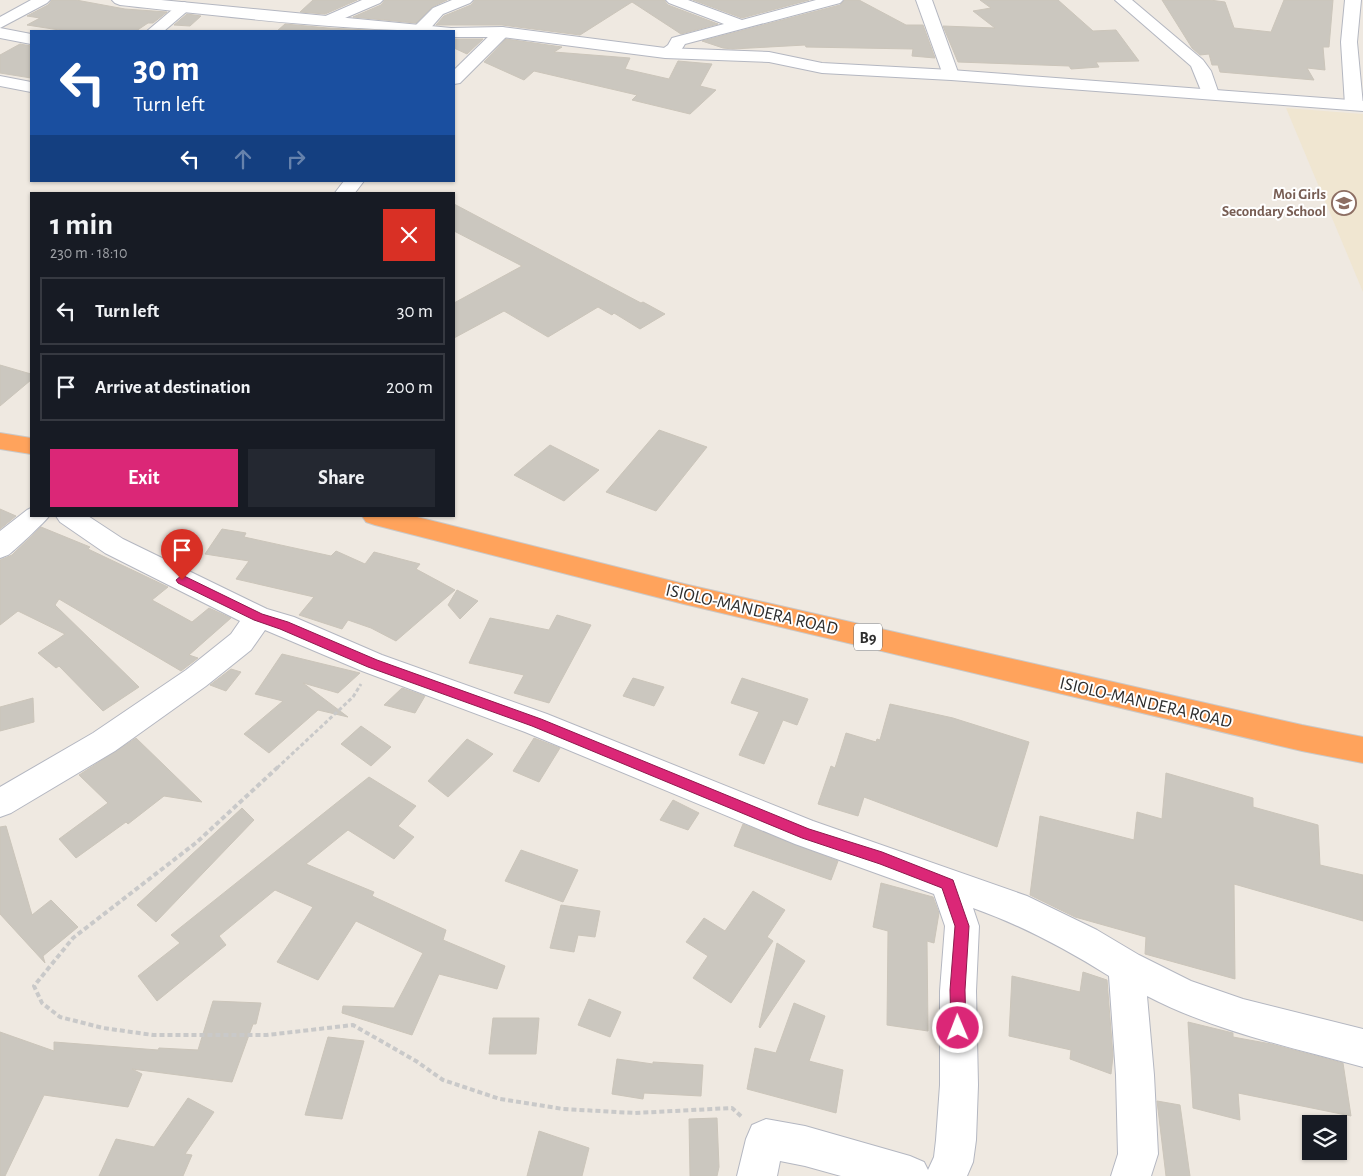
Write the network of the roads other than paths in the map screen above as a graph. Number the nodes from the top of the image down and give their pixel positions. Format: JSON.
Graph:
{"nodes":[{"id":1,"x":42,"y":0,"type":"edge"},
{"id":2,"x":120,"y":0,"type":"edge"},
{"id":3,"x":375,"y":0,"type":"edge"},
{"id":4,"x":465,"y":0,"type":"edge"},
{"id":5,"x":674,"y":0,"type":"edge"},
{"id":6,"x":784,"y":0,"type":"edge"},
{"id":7,"x":835,"y":0,"type":"edge"},
{"id":8,"x":924,"y":0,"type":"edge"},
{"id":9,"x":1123,"y":0,"type":"edge"},
{"id":10,"x":1355,"y":0,"type":"edge"},
{"id":11,"x":1363,"y":1,"type":"edge"},
{"id":12,"x":184,"y":7,"type":"junction"},
{"id":13,"x":799,"y":10,"type":"junction"},
{"id":14,"x":0,"y":23,"type":"edge"},
{"id":15,"x":738,"y":24,"type":"junction"},
{"id":16,"x":329,"y":25,"type":"edge"},
{"id":17,"x":422,"y":29,"type":"junction"},
{"id":18,"x":157,"y":30,"type":"edge"},
{"id":19,"x":434,"y":30,"type":"edge"},
{"id":20,"x":455,"y":32,"type":"edge"},
{"id":21,"x":502,"y":32,"type":"junction"},
{"id":22,"x":0,"y":33,"type":"edge"},
{"id":23,"x":30,"y":39,"type":"edge"},
{"id":24,"x":665,"y":53,"type":"junction"},
{"id":25,"x":951,"y":75,"type":"junction"},
{"id":26,"x":455,"y":78,"type":"edge"},
{"id":27,"x":0,"y":81,"type":"edge"},
{"id":28,"x":30,"y":87,"type":"edge"},
{"id":29,"x":1210,"y":94,"type":"junction"},
{"id":30,"x":1359,"y":105,"type":"edge"},
{"id":31,"x":354,"y":182,"type":"edge"},
{"id":32,"x":345,"y":192,"type":"edge"},
{"id":33,"x":0,"y":441,"type":"edge"},
{"id":34,"x":30,"y":446,"type":"edge"},
{"id":35,"x":35,"y":517,"type":"edge"},
{"id":36,"x":70,"y":517,"type":"edge"},
{"id":37,"x":380,"y":517,"type":"edge"},
{"id":38,"x":0,"y":548,"type":"edge"},
{"id":39,"x":258,"y":617,"type":"junction"},
{"id":40,"x":1363,"y":750,"type":"edge"},
{"id":41,"x":0,"y":803,"type":"edge"},
{"id":42,"x":948,"y":884,"type":"junction"},
{"id":43,"x":1126,"y":967,"type":"junction"},
{"id":44,"x":1362,"y":1052,"type":"edge"},
{"id":45,"x":757,"y":1176,"type":"edge"},
{"id":46,"x":910,"y":1176,"type":"edge"},
{"id":47,"x":945,"y":1176,"type":"edge"},
{"id":48,"x":1131,"y":1176,"type":"edge"}],
"edges":[{"from":1,"to":14,"type":"street"},
{"from":2,"to":12,"type":"street"},
{"from":3,"to":16,"type":"street"},
{"from":4,"to":17,"type":"street"},
{"from":5,"to":15,"type":"street"},
{"from":6,"to":13,"type":"street"},
{"from":7,"to":13,"type":"street"},
{"from":8,"to":25,"type":"street"},
{"from":9,"to":29,"type":"street"},
{"from":10,"to":11,"type":"street"},
{"from":10,"to":30,"type":"street"},
{"from":12,"to":16,"type":"street"},
{"from":12,"to":18,"type":"street"},
{"from":13,"to":15,"type":"street"},
{"from":15,"to":24,"type":"street"},
{"from":16,"to":17,"type":"street"},
{"from":17,"to":19,"type":"street"},
{"from":20,"to":21,"type":"street"},
{"from":21,"to":24,"type":"street"},
{"from":21,"to":26,"type":"street"},
{"from":22,"to":23,"type":"street"},
{"from":24,"to":25,"type":"street"},
{"from":25,"to":29,"type":"street"},
{"from":27,"to":28,"type":"street"},
{"from":29,"to":30,"type":"street"},
{"from":31,"to":32,"type":"street"},
{"from":33,"to":34,"type":"highway"},
{"from":35,"to":38,"type":"street"},
{"from":36,"to":39,"type":"street"},
{"from":37,"to":40,"type":"highway","name":"ISIOLO-MANDERA ROAD","number":"B9"},
{"from":39,"to":41,"type":"street"},
{"from":39,"to":42,"type":"street"},
{"from":42,"to":43,"type":"street"},
{"from":42,"to":47,"type":"street"},
{"from":43,"to":44,"type":"street"},
{"from":43,"to":48,"type":"street"},
{"from":45,"to":46,"type":"street"}]}
